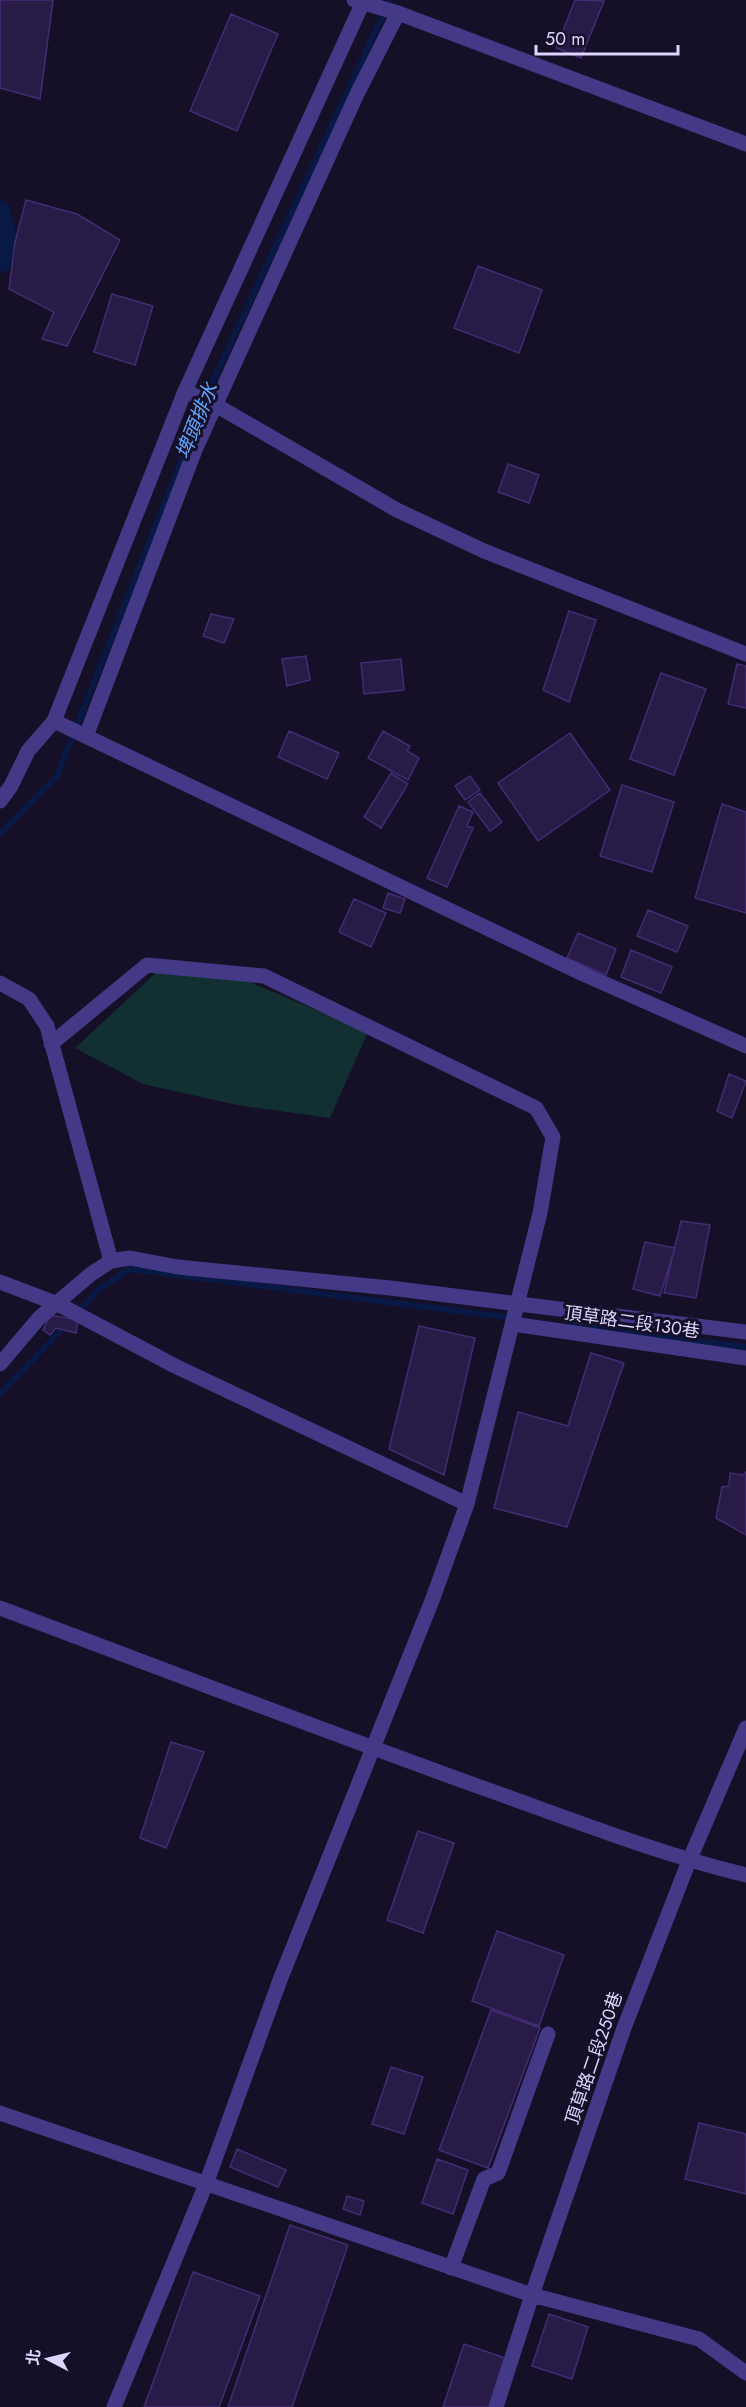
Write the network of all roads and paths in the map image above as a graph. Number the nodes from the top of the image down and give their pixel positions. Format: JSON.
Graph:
{"nodes":[{"id":1,"x":360,"y":1,"type":"edge"},
{"id":2,"x":398,"y":13,"type":"junction"},
{"id":3,"x":746,"y":144,"type":"edge"},
{"id":4,"x":185,"y":391,"type":"junction"},
{"id":5,"x":214,"y":404,"type":"junction"},
{"id":6,"x":746,"y":654,"type":"edge"},
{"id":7,"x":54,"y":722,"type":"junction"},
{"id":8,"x":86,"y":735,"type":"junction"},
{"id":9,"x":0,"y":801,"type":"edge"},
{"id":10,"x":0,"y":983,"type":"edge"},
{"id":11,"x":51,"y":1044,"type":"junction"},
{"id":12,"x":746,"y":1046,"type":"edge"},
{"id":13,"x":111,"y":1261,"type":"junction"},
{"id":14,"x":0,"y":1282,"type":"edge"},
{"id":15,"x":58,"y":1304,"type":"junction"},
{"id":16,"x":514,"y":1315,"type":"junction"},
{"id":17,"x":746,"y":1332,"type":"edge"},
{"id":18,"x":746,"y":1358,"type":"edge"},
{"id":19,"x":0,"y":1365,"type":"edge"},
{"id":20,"x":467,"y":1504,"type":"junction"},
{"id":21,"x":0,"y":1608,"type":"edge"},
{"id":22,"x":746,"y":1728,"type":"edge"},
{"id":23,"x":372,"y":1749,"type":"junction"},
{"id":24,"x":689,"y":1861,"type":"junction"},
{"id":25,"x":746,"y":1875,"type":"edge"},
{"id":26,"x":548,"y":2034,"type":"dead end"},
{"id":27,"x":0,"y":2113,"type":"edge"},
{"id":28,"x":206,"y":2184,"type":"junction"},
{"id":29,"x":451,"y":2268,"type":"junction"},
{"id":30,"x":532,"y":2295,"type":"junction"},
{"id":31,"x":746,"y":2373,"type":"edge"},
{"id":32,"x":114,"y":2407,"type":"edge"},
{"id":33,"x":496,"y":2407,"type":"edge"}],
"edges":[{"from":1,"to":2,"type":"street"},
{"from":1,"to":4,"type":"street"},
{"from":2,"to":3,"type":"street"},
{"from":2,"to":5,"type":"street"},
{"from":4,"to":5,"type":"street"},
{"from":4,"to":7,"type":"street"},
{"from":5,"to":6,"type":"street"},
{"from":5,"to":8,"type":"street"},
{"from":7,"to":8,"type":"street"},
{"from":7,"to":9,"type":"street"},
{"from":8,"to":12,"type":"street"},
{"from":10,"to":11,"type":"street"},
{"from":11,"to":13,"type":"street"},
{"from":11,"to":16,"type":"street"},
{"from":13,"to":15,"type":"street"},
{"from":13,"to":16,"type":"street"},
{"from":14,"to":15,"type":"street"},
{"from":15,"to":19,"type":"street"},
{"from":15,"to":20,"type":"street"},
{"from":16,"to":17,"type":"street"},
{"from":16,"to":18,"type":"street","name":"頂草路二段130巷"},
{"from":16,"to":20,"type":"street"},
{"from":20,"to":23,"type":"street"},
{"from":21,"to":23,"type":"street"},
{"from":22,"to":24,"type":"street","name":"頂草路二段250巷"},
{"from":23,"to":24,"type":"street"},
{"from":23,"to":28,"type":"street"},
{"from":24,"to":25,"type":"street"},
{"from":24,"to":30,"type":"street","name":"頂草路二段250巷"},
{"from":26,"to":29,"type":"street"},
{"from":27,"to":28,"type":"street"},
{"from":28,"to":29,"type":"street"},
{"from":28,"to":32,"type":"street"},
{"from":29,"to":30,"type":"street"},
{"from":30,"to":31,"type":"street"},
{"from":30,"to":33,"type":"street","name":"頂草路二段250巷"}]}
